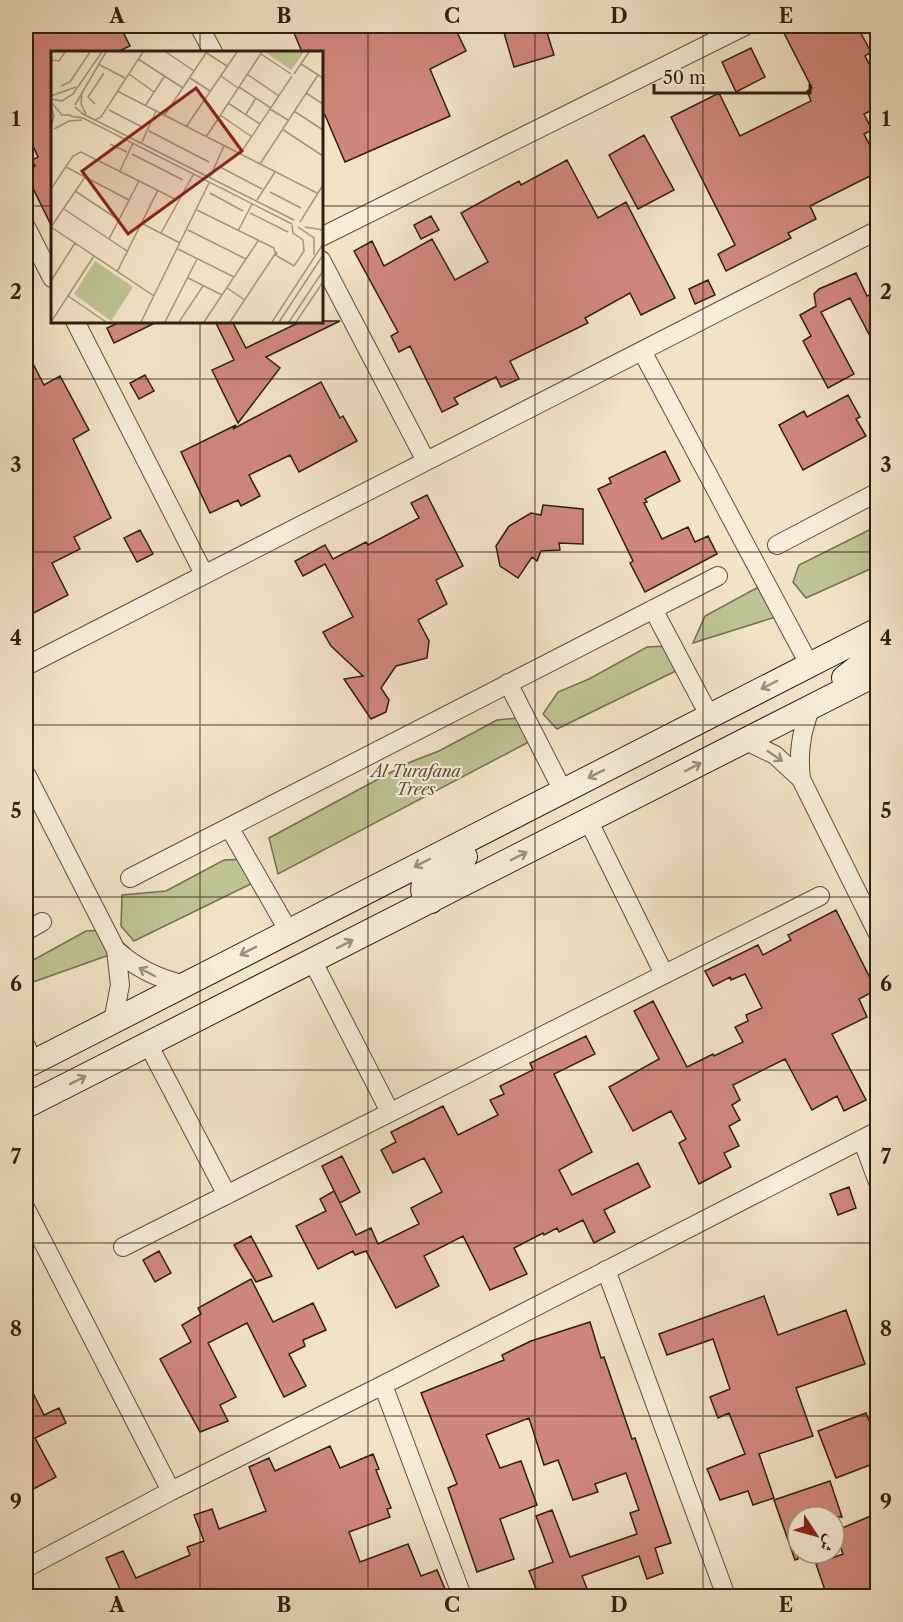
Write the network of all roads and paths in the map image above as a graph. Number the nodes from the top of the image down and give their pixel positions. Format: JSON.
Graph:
{"nodes":[{"id":1,"x":199,"y":26,"type":"edge"},
{"id":2,"x":745,"y":26,"type":"edge"},
{"id":3,"x":212,"y":51,"type":"edge"},
{"id":4,"x":26,"y":227,"type":"edge"},
{"id":5,"x":878,"y":230,"type":"edge"},
{"id":6,"x":322,"y":237,"type":"edge"},
{"id":7,"x":322,"y":262,"type":"edge"},
{"id":8,"x":51,"y":276,"type":"edge"},
{"id":9,"x":76,"y":322,"type":"edge"},
{"id":10,"x":642,"y":351,"type":"junction"},
{"id":11,"x":426,"y":461,"type":"junction"},
{"id":12,"x":878,"y":492,"type":"edge"},
{"id":13,"x":777,"y":545,"type":"dead end"},
{"id":14,"x":204,"y":574,"type":"junction"},
{"id":15,"x":718,"y":576,"type":"dead end"},
{"id":16,"x":653,"y":609,"type":"junction"},
{"id":17,"x":872,"y":633,"type":"edge"},
{"id":18,"x":809,"y":664,"type":"junction"},
{"id":19,"x":26,"y":666,"type":"edge"},
{"id":20,"x":878,"y":672,"type":"edge"},
{"id":21,"x":508,"y":683,"type":"junction"},
{"id":22,"x":811,"y":707,"type":"junction"},
{"id":23,"x":709,"y":715,"type":"junction"},
{"id":24,"x":744,"y":740,"type":"junction"},
{"id":25,"x":26,"y":774,"type":"edge"},
{"id":26,"x":801,"y":779,"type":"junction"},
{"id":27,"x":563,"y":791,"type":"junction"},
{"id":28,"x":512,"y":817,"type":"junction"},
{"id":29,"x":588,"y":820,"type":"junction"},
{"id":30,"x":229,"y":827,"type":"junction"},
{"id":31,"x":130,"y":878,"type":"dead end"},
{"id":32,"x":820,"y":896,"type":"dead end"},
{"id":33,"x":431,"y":901,"type":"junction"},
{"id":34,"x":42,"y":922,"type":"dead end"},
{"id":35,"x":288,"y":930,"type":"junction"},
{"id":36,"x":26,"y":931,"type":"edge"},
{"id":37,"x":878,"y":934,"type":"edge"},
{"id":38,"x":116,"y":950,"type":"junction"},
{"id":39,"x":312,"y":960,"type":"junction"},
{"id":40,"x":664,"y":974,"type":"junction"},
{"id":41,"x":182,"y":984,"type":"junction"},
{"id":42,"x":113,"y":1021,"type":"junction"},
{"id":43,"x":148,"y":1044,"type":"junction"},
{"id":44,"x":28,"y":1058,"type":"edge"},
{"id":45,"x":26,"y":1107,"type":"edge"},
{"id":46,"x":390,"y":1112,"type":"junction"},
{"id":47,"x":870,"y":1135,"type":"edge"},
{"id":48,"x":878,"y":1182,"type":"edge"},
{"id":49,"x":227,"y":1195,"type":"junction"},
{"id":50,"x":26,"y":1209,"type":"edge"},
{"id":51,"x":123,"y":1247,"type":"dead end"},
{"id":52,"x":606,"y":1270,"type":"junction"},
{"id":53,"x":383,"y":1385,"type":"junction"},
{"id":54,"x":171,"y":1491,"type":"junction"},
{"id":55,"x":26,"y":1568,"type":"edge"},
{"id":56,"x":462,"y":1596,"type":"edge"},
{"id":57,"x":726,"y":1596,"type":"edge"}],
"edges":[{"from":1,"to":3,"type":"street"},
{"from":2,"to":6,"type":"street"},
{"from":4,"to":8,"type":"street"},
{"from":5,"to":10,"type":"street"},
{"from":7,"to":11,"type":"street"},
{"from":9,"to":14,"type":"street"},
{"from":10,"to":11,"type":"street"},
{"from":10,"to":18,"type":"street"},
{"from":11,"to":14,"type":"street"},
{"from":12,"to":13,"type":"street"},
{"from":14,"to":19,"type":"street"},
{"from":15,"to":16,"type":"street"},
{"from":16,"to":21,"type":"street"},
{"from":16,"to":23,"type":"street"},
{"from":17,"to":18,"type":"main road"},
{"from":17,"to":22,"type":"main road"},
{"from":18,"to":23,"type":"main road","one_way":true},
{"from":20,"to":22,"type":"main road"},
{"from":21,"to":27,"type":"street"},
{"from":21,"to":30,"type":"street"},
{"from":22,"to":24,"type":"main road"},
{"from":22,"to":26,"type":"street"},
{"from":23,"to":27,"type":"main road","one_way":true},
{"from":24,"to":26,"type":"street","one_way":true},
{"from":29,"to":24,"type":"main road","one_way":true},
{"from":25,"to":38,"type":"street"},
{"from":26,"to":37,"type":"street"},
{"from":27,"to":28,"type":"main road"},
{"from":28,"to":33,"type":"main road"},
{"from":28,"to":35,"type":"main road","one_way":true},
{"from":33,"to":29,"type":"main road","one_way":true},
{"from":29,"to":40,"type":"street"},
{"from":30,"to":31,"type":"street"},
{"from":30,"to":35,"type":"street"},
{"from":32,"to":40,"type":"street"},
{"from":39,"to":33,"type":"main road","one_way":true},
{"from":34,"to":36,"type":"street"},
{"from":35,"to":41,"type":"main road","one_way":true},
{"from":41,"to":38,"type":"street","one_way":true},
{"from":38,"to":42,"type":"street"},
{"from":39,"to":43,"type":"main road"},
{"from":39,"to":46,"type":"street"},
{"from":40,"to":46,"type":"street"},
{"from":41,"to":42,"type":"main road"},
{"from":42,"to":44,"type":"main road"},
{"from":45,"to":43,"type":"main road","one_way":true},
{"from":43,"to":49,"type":"street"},
{"from":46,"to":49,"type":"street"},
{"from":47,"to":48,"type":"street"},
{"from":47,"to":52,"type":"street"},
{"from":49,"to":51,"type":"street"},
{"from":50,"to":54,"type":"street"},
{"from":52,"to":53,"type":"street"},
{"from":52,"to":57,"type":"street"},
{"from":53,"to":54,"type":"street"},
{"from":53,"to":56,"type":"street"},
{"from":54,"to":55,"type":"street"}]}
